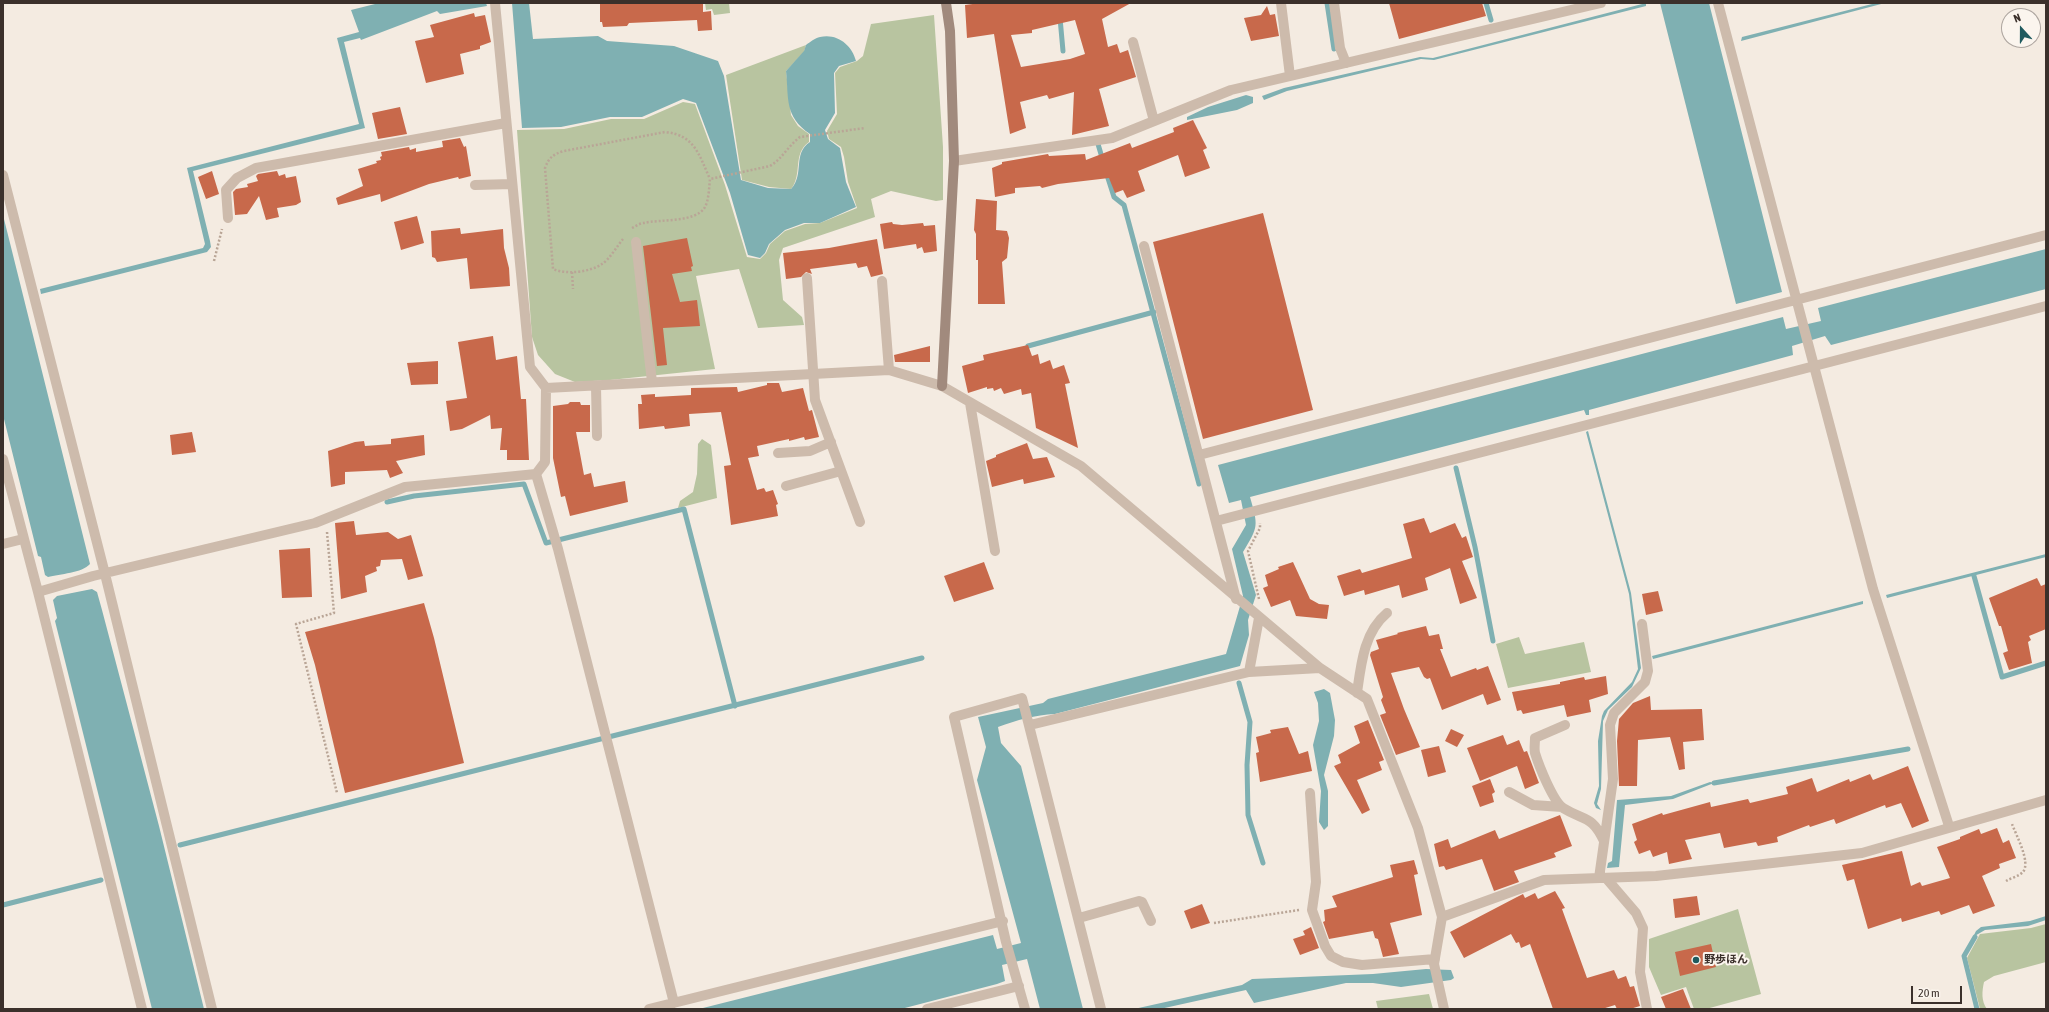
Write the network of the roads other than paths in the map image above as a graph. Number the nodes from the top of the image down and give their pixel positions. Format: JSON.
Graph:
{"nodes":[{"id":1,"x":495,"y":3,"type":"edge"},
{"id":2,"x":946,"y":3,"type":"edge"},
{"id":3,"x":1281,"y":3,"type":"edge"},
{"id":4,"x":1334,"y":3,"type":"edge"},
{"id":5,"x":1601,"y":3,"type":"edge"},
{"id":6,"x":1718,"y":3,"type":"edge"},
{"id":7,"x":1133,"y":42,"type":"dead end"},
{"id":8,"x":1346,"y":63,"type":"junction"},
{"id":9,"x":1290,"y":76,"type":"junction"},
{"id":10,"x":1154,"y":121,"type":"junction"},
{"id":11,"x":506,"y":123,"type":"junction"},
{"id":12,"x":954,"y":161,"type":"junction"},
{"id":13,"x":3,"y":174,"type":"edge"},
{"id":14,"x":512,"y":184,"type":"junction"},
{"id":15,"x":475,"y":185,"type":"dead end"},
{"id":16,"x":228,"y":218,"type":"road end"},
{"id":17,"x":2046,"y":235,"type":"edge"},
{"id":18,"x":636,"y":242,"type":"dead end"},
{"id":19,"x":1144,"y":246,"type":"dead end"},
{"id":20,"x":807,"y":278,"type":"dead end"},
{"id":21,"x":882,"y":281,"type":"dead end"},
{"id":22,"x":1797,"y":298,"type":"junction"},
{"id":23,"x":2046,"y":306,"type":"edge"},
{"id":24,"x":1814,"y":366,"type":"junction"},
{"id":25,"x":889,"y":370,"type":"junction"},
{"id":26,"x":813,"y":374,"type":"junction"},
{"id":27,"x":652,"y":382,"type":"junction"},
{"id":28,"x":596,"y":386,"type":"junction"},
{"id":29,"x":942,"y":386,"type":"junction"},
{"id":30,"x":546,"y":388,"type":"junction"},
{"id":31,"x":970,"y":404,"type":"junction"},
{"id":32,"x":597,"y":436,"type":"dead end"},
{"id":33,"x":831,"y":442,"type":"junction"},
{"id":34,"x":778,"y":453,"type":"dead end"},
{"id":35,"x":1199,"y":455,"type":"junction"},
{"id":36,"x":3,"y":459,"type":"edge"},
{"id":37,"x":841,"y":471,"type":"junction"},
{"id":38,"x":536,"y":474,"type":"junction"},
{"id":39,"x":786,"y":486,"type":"dead end"},
{"id":40,"x":1216,"y":521,"type":"junction"},
{"id":41,"x":860,"y":522,"type":"dead end"},
{"id":42,"x":23,"y":539,"type":"junction"},
{"id":43,"x":3,"y":544,"type":"edge"},
{"id":44,"x":995,"y":551,"type":"dead end"},
{"id":45,"x":105,"y":574,"type":"junction"},
{"id":46,"x":43,"y":591,"type":"junction"},
{"id":47,"x":1236,"y":599,"type":"junction"},
{"id":48,"x":1387,"y":614,"type":"dead end"},
{"id":49,"x":1259,"y":618,"type":"junction"},
{"id":50,"x":1642,"y":624,"type":"dead end"},
{"id":51,"x":1320,"y":668,"type":"junction"},
{"id":52,"x":1249,"y":672,"type":"junction"},
{"id":53,"x":1357,"y":693,"type":"junction"},
{"id":54,"x":1030,"y":725,"type":"junction"},
{"id":55,"x":1565,"y":725,"type":"dead end"},
{"id":56,"x":1509,"y":792,"type":"dead end"},
{"id":57,"x":1310,"y":793,"type":"dead end"},
{"id":58,"x":2046,"y":800,"type":"edge"},
{"id":59,"x":1562,"y":807,"type":"junction"},
{"id":60,"x":1949,"y":826,"type":"junction"},
{"id":61,"x":1604,"y":841,"type":"junction"},
{"id":62,"x":1603,"y":878,"type":"junction"},
{"id":63,"x":1442,"y":917,"type":"junction"},
{"id":64,"x":1079,"y":918,"type":"junction"},
{"id":65,"x":1003,"y":920,"type":"junction"},
{"id":66,"x":1151,"y":921,"type":"dead end"},
{"id":67,"x":1435,"y":959,"type":"junction"},
{"id":68,"x":1019,"y":986,"type":"junction"},
{"id":69,"x":674,"y":1003,"type":"junction"},
{"id":70,"x":142,"y":1009,"type":"edge"},
{"id":71,"x":212,"y":1009,"type":"edge"},
{"id":72,"x":649,"y":1009,"type":"edge"},
{"id":73,"x":926,"y":1009,"type":"edge"},
{"id":74,"x":1024,"y":1009,"type":"edge"},
{"id":75,"x":1101,"y":1009,"type":"edge"},
{"id":76,"x":1444,"y":1009,"type":"edge"},
{"id":77,"x":1647,"y":1009,"type":"edge"}],
"edges":[{"from":1,"to":11,"type":"street"},
{"from":2,"to":12,"type":"street"},
{"from":3,"to":9,"type":"street"},
{"from":4,"to":8,"type":"street"},
{"from":5,"to":8,"type":"street"},
{"from":6,"to":22,"type":"street"},
{"from":7,"to":10,"type":"street"},
{"from":8,"to":9,"type":"street"},
{"from":9,"to":10,"type":"street"},
{"from":10,"to":12,"type":"street"},
{"from":11,"to":14,"type":"street"},
{"from":11,"to":16,"type":"street"},
{"from":12,"to":29,"type":"street"},
{"from":13,"to":45,"type":"street"},
{"from":14,"to":15,"type":"street"},
{"from":14,"to":30,"type":"street"},
{"from":17,"to":22,"type":"street"},
{"from":18,"to":27,"type":"street"},
{"from":19,"to":35,"type":"street"},
{"from":20,"to":26,"type":"street"},
{"from":21,"to":25,"type":"street"},
{"from":22,"to":24,"type":"street"},
{"from":22,"to":35,"type":"street"},
{"from":23,"to":24,"type":"street"},
{"from":24,"to":40,"type":"street"},
{"from":24,"to":60,"type":"street"},
{"from":25,"to":26,"type":"street"},
{"from":25,"to":29,"type":"street"},
{"from":26,"to":27,"type":"street"},
{"from":26,"to":33,"type":"street"},
{"from":27,"to":28,"type":"street"},
{"from":28,"to":30,"type":"street"},
{"from":28,"to":32,"type":"street"},
{"from":29,"to":31,"type":"street"},
{"from":30,"to":38,"type":"street"},
{"from":31,"to":44,"type":"street"},
{"from":31,"to":47,"type":"street"},
{"from":33,"to":34,"type":"street"},
{"from":33,"to":37,"type":"street"},
{"from":35,"to":40,"type":"street"},
{"from":36,"to":42,"type":"street"},
{"from":37,"to":39,"type":"street"},
{"from":37,"to":41,"type":"street"},
{"from":38,"to":45,"type":"street"},
{"from":38,"to":69,"type":"street"},
{"from":40,"to":47,"type":"street"},
{"from":42,"to":43,"type":"street"},
{"from":42,"to":46,"type":"street"},
{"from":45,"to":46,"type":"street"},
{"from":45,"to":71,"type":"street"},
{"from":46,"to":70,"type":"street"},
{"from":47,"to":49,"type":"street"},
{"from":48,"to":53,"type":"street"},
{"from":49,"to":51,"type":"street"},
{"from":49,"to":52,"type":"street"},
{"from":50,"to":61,"type":"street"},
{"from":51,"to":52,"type":"street"},
{"from":51,"to":53,"type":"street"},
{"from":52,"to":54,"type":"street"},
{"from":53,"to":63,"type":"street"},
{"from":54,"to":64,"type":"street"},
{"from":54,"to":65,"type":"street"},
{"from":55,"to":59,"type":"street"},
{"from":56,"to":59,"type":"street"},
{"from":57,"to":67,"type":"street"},
{"from":58,"to":60,"type":"street"},
{"from":59,"to":61,"type":"street"},
{"from":60,"to":62,"type":"street"},
{"from":61,"to":62,"type":"street"},
{"from":62,"to":63,"type":"street"},
{"from":62,"to":77,"type":"street"},
{"from":63,"to":67,"type":"street"},
{"from":64,"to":66,"type":"street"},
{"from":64,"to":75,"type":"street"},
{"from":65,"to":68,"type":"street"},
{"from":65,"to":69,"type":"street"},
{"from":67,"to":76,"type":"street"},
{"from":68,"to":73,"type":"street"},
{"from":68,"to":74,"type":"street"},
{"from":69,"to":72,"type":"street"}]}
